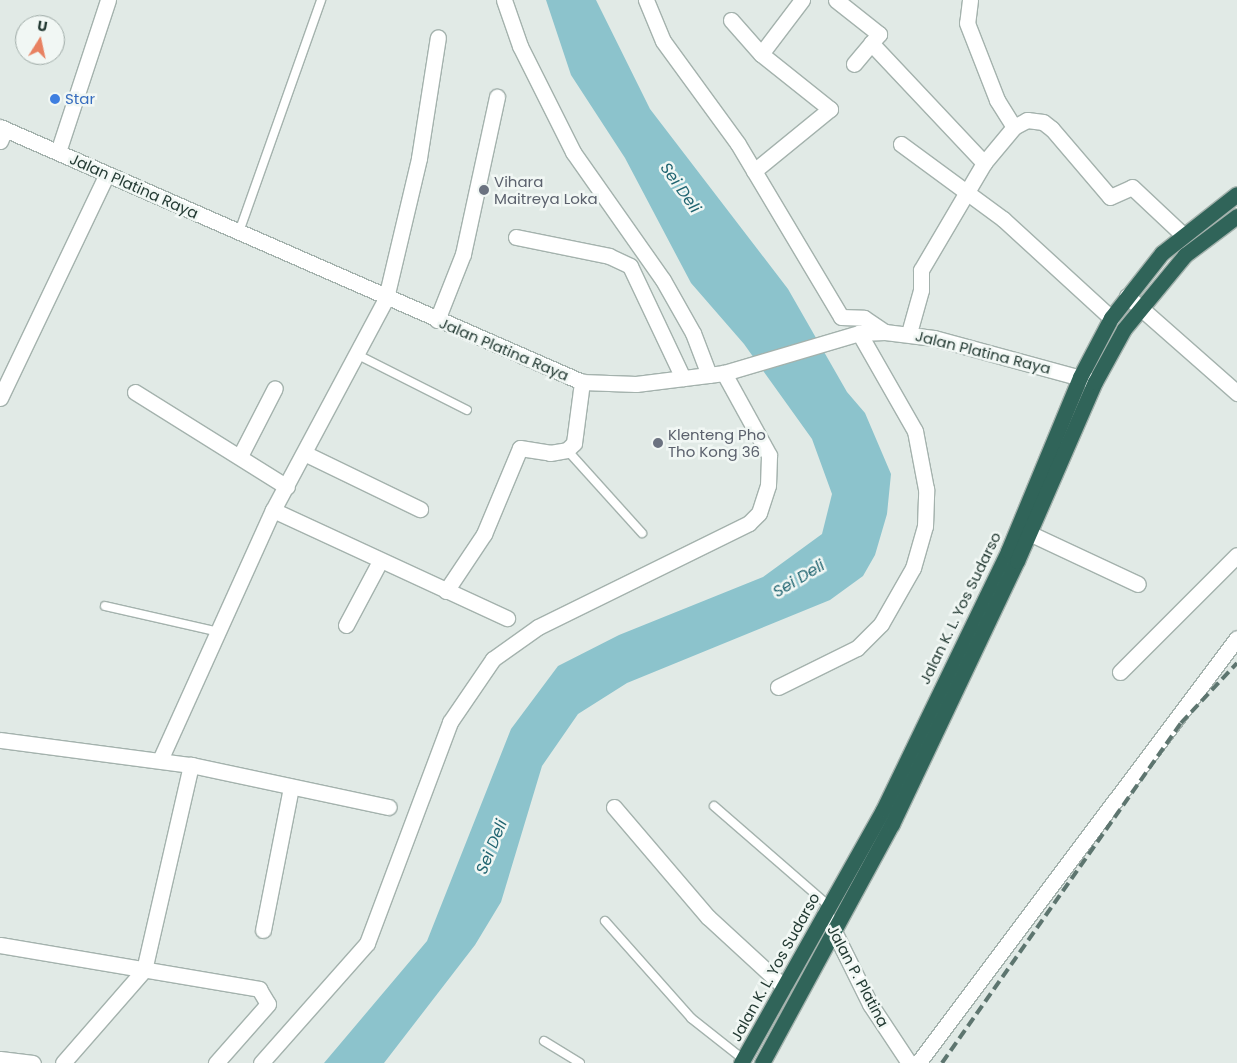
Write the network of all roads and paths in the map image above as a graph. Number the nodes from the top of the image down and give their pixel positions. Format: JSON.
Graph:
{"nodes":[{"id":1,"x":108,"y":0,"type":"edge"},
{"id":2,"x":321,"y":0,"type":"edge"},
{"id":3,"x":504,"y":0,"type":"edge"},
{"id":4,"x":646,"y":0,"type":"edge"},
{"id":5,"x":802,"y":0,"type":"edge"},
{"id":6,"x":836,"y":0,"type":"edge"},
{"id":7,"x":970,"y":0,"type":"edge"},
{"id":8,"x":731,"y":20,"type":"dead end"},
{"id":9,"x":438,"y":37,"type":"dead end"},
{"id":10,"x":871,"y":44,"type":"junction"},
{"id":11,"x":761,"y":54,"type":"junction"},
{"id":12,"x":854,"y":64,"type":"dead end"},
{"id":13,"x":497,"y":97,"type":"dead end"},
{"id":14,"x":1014,"y":128,"type":"junction"},
{"id":15,"x":2,"y":132,"type":"edge"},
{"id":16,"x":900,"y":144,"type":"dead end"},
{"id":17,"x":58,"y":152,"type":"junction"},
{"id":18,"x":984,"y":163,"type":"junction"},
{"id":19,"x":754,"y":171,"type":"junction"},
{"id":20,"x":107,"y":174,"type":"junction"},
{"id":21,"x":966,"y":191,"type":"junction"},
{"id":22,"x":1237,"y":194,"type":"edge"},
{"id":23,"x":1237,"y":216,"type":"edge"},
{"id":24,"x":239,"y":232,"type":"junction"},
{"id":25,"x":1182,"y":234,"type":"junction"},
{"id":26,"x":516,"y":237,"type":"dead end"},
{"id":27,"x":1127,"y":296,"type":"junction"},
{"id":28,"x":386,"y":298,"type":"junction"},
{"id":29,"x":1140,"y":307,"type":"junction"},
{"id":30,"x":1111,"y":318,"type":"junction"},
{"id":31,"x":437,"y":320,"type":"junction"},
{"id":32,"x":885,"y":332,"type":"junction"},
{"id":33,"x":908,"y":333,"type":"junction"},
{"id":34,"x":854,"y":335,"type":"junction"},
{"id":35,"x":358,"y":355,"type":"junction"},
{"id":36,"x":717,"y":374,"type":"junction"},
{"id":37,"x":683,"y":378,"type":"junction"},
{"id":38,"x":1080,"y":378,"type":"junction"},
{"id":39,"x":582,"y":382,"type":"junction"},
{"id":40,"x":1095,"y":382,"type":"junction"},
{"id":41,"x":275,"y":388,"type":"dead end"},
{"id":42,"x":135,"y":392,"type":"dead end"},
{"id":43,"x":1237,"y":393,"type":"edge"},
{"id":44,"x":0,"y":398,"type":"edge"},
{"id":45,"x":467,"y":410,"type":"dead end"},
{"id":46,"x":567,"y":450,"type":"junction"},
{"id":47,"x":304,"y":453,"type":"junction"},
{"id":48,"x":240,"y":456,"type":"junction"},
{"id":49,"x":287,"y":487,"type":"junction"},
{"id":50,"x":420,"y":508,"type":"dead end"},
{"id":51,"x":273,"y":510,"type":"junction"},
{"id":52,"x":1029,"y":533,"type":"junction"},
{"id":53,"x":642,"y":534,"type":"dead end"},
{"id":54,"x":1237,"y":555,"type":"edge"},
{"id":55,"x":380,"y":561,"type":"junction"},
{"id":56,"x":1138,"y":584,"type":"dead end"},
{"id":57,"x":446,"y":591,"type":"junction"},
{"id":58,"x":105,"y":606,"type":"dead end"},
{"id":59,"x":507,"y":618,"type":"dead end"},
{"id":60,"x":346,"y":625,"type":"dead end"},
{"id":61,"x":219,"y":632,"type":"junction"},
{"id":62,"x":1237,"y":638,"type":"edge"},
{"id":63,"x":1120,"y":672,"type":"dead end"},
{"id":64,"x":778,"y":688,"type":"dead end"},
{"id":65,"x":0,"y":740,"type":"edge"},
{"id":66,"x":160,"y":760,"type":"junction"},
{"id":67,"x":191,"y":765,"type":"junction"},
{"id":68,"x":291,"y":787,"type":"junction"},
{"id":69,"x":714,"y":806,"type":"dead end"},
{"id":70,"x":390,"y":807,"type":"dead end"},
{"id":71,"x":614,"y":807,"type":"dead end"},
{"id":72,"x":827,"y":909,"type":"junction"},
{"id":73,"x":605,"y":921,"type":"dead end"},
{"id":74,"x":264,"y":930,"type":"dead end"},
{"id":75,"x":834,"y":930,"type":"junction"},
{"id":76,"x":0,"y":945,"type":"edge"},
{"id":77,"x":144,"y":970,"type":"junction"},
{"id":78,"x":784,"y":987,"type":"junction"},
{"id":79,"x":544,"y":1041,"type":"dead end"},
{"id":80,"x":0,"y":1059,"type":"edge"},
{"id":81,"x":742,"y":1061,"type":"edge"},
{"id":82,"x":33,"y":1063,"type":"edge"},
{"id":83,"x":63,"y":1063,"type":"edge"},
{"id":84,"x":216,"y":1063,"type":"edge"},
{"id":85,"x":261,"y":1063,"type":"edge"},
{"id":86,"x":580,"y":1063,"type":"edge"},
{"id":87,"x":762,"y":1063,"type":"edge"},
{"id":88,"x":909,"y":1063,"type":"edge"},
{"id":89,"x":918,"y":1063,"type":"edge"}],
"edges":[{"from":1,"to":17,"type":"street"},
{"from":2,"to":24,"type":"lane"},
{"from":3,"to":36,"type":"street"},
{"from":4,"to":19,"type":"street"},
{"from":5,"to":11,"type":"street"},
{"from":6,"to":10,"type":"street"},
{"from":7,"to":14,"type":"street"},
{"from":8,"to":11,"type":"street"},
{"from":9,"to":28,"type":"street"},
{"from":10,"to":12,"type":"street"},
{"from":10,"to":18,"type":"street"},
{"from":11,"to":19,"type":"street"},
{"from":13,"to":31,"type":"street"},
{"from":14,"to":18,"type":"street"},
{"from":14,"to":25,"type":"street"},
{"from":15,"to":17,"type":"street","name":"Jalan Platina Raya"},
{"from":16,"to":21,"type":"street"},
{"from":17,"to":20,"type":"street","name":"Jalan Platina Raya"},
{"from":18,"to":21,"type":"street"},
{"from":19,"to":32,"type":"street"},
{"from":20,"to":24,"type":"street","name":"Jalan Platina Raya"},
{"from":20,"to":44,"type":"street"},
{"from":21,"to":30,"type":"street"},
{"from":21,"to":33,"type":"street"},
{"from":22,"to":25,"type":"highway","name":"Jalan K. L. Yos Sudarso"},
{"from":23,"to":29,"type":"highway","name":"Jalan K. L. Yos Sudarso"},
{"from":24,"to":28,"type":"street","name":"Jalan Platina Raya"},
{"from":25,"to":27,"type":"highway","name":"Jalan K. L. Yos Sudarso"},
{"from":26,"to":37,"type":"street"},
{"from":27,"to":29,"type":"street"},
{"from":27,"to":30,"type":"highway","name":"Jalan K. L. Yos Sudarso"},
{"from":28,"to":31,"type":"street","name":"Jalan Platina Raya"},
{"from":28,"to":35,"type":"street"},
{"from":29,"to":40,"type":"highway","name":"Jalan K. L. Yos Sudarso"},
{"from":29,"to":43,"type":"street"},
{"from":30,"to":38,"type":"highway","name":"Jalan K. L. Yos Sudarso"},
{"from":31,"to":39,"type":"street","name":"Jalan Platina Raya"},
{"from":32,"to":33,"type":"street","name":"Jalan Platina Raya"},
{"from":32,"to":34,"type":"street","name":"Jalan Platina Raya"},
{"from":33,"to":38,"type":"street","name":"Jalan Platina Raya"},
{"from":34,"to":36,"type":"street","name":"Jalan Platina Raya"},
{"from":34,"to":64,"type":"street"},
{"from":35,"to":45,"type":"lane"},
{"from":35,"to":47,"type":"street"},
{"from":36,"to":37,"type":"street","name":"Jalan Platina Raya"},
{"from":36,"to":85,"type":"street"},
{"from":37,"to":39,"type":"street","name":"Jalan Platina Raya"},
{"from":38,"to":40,"type":"street","name":"Jalan Platina Raya"},
{"from":38,"to":72,"type":"highway","name":"Jalan K. L. Yos Sudarso"},
{"from":39,"to":46,"type":"street"},
{"from":40,"to":52,"type":"highway","name":"Jalan K. L. Yos Sudarso"},
{"from":41,"to":48,"type":"street"},
{"from":42,"to":48,"type":"street"},
{"from":46,"to":53,"type":"lane"},
{"from":46,"to":57,"type":"street"},
{"from":47,"to":49,"type":"street"},
{"from":47,"to":50,"type":"street"},
{"from":48,"to":49,"type":"street"},
{"from":49,"to":51,"type":"street"},
{"from":51,"to":55,"type":"street"},
{"from":51,"to":61,"type":"street"},
{"from":52,"to":56,"type":"street"},
{"from":52,"to":75,"type":"highway","name":"Jalan K. L. Yos Sudarso"},
{"from":54,"to":63,"type":"street"},
{"from":55,"to":57,"type":"street"},
{"from":55,"to":60,"type":"street"},
{"from":57,"to":59,"type":"street"},
{"from":58,"to":61,"type":"lane"},
{"from":61,"to":66,"type":"street"},
{"from":62,"to":89,"type":"street"},
{"from":65,"to":66,"type":"street"},
{"from":66,"to":67,"type":"street"},
{"from":67,"to":68,"type":"street"},
{"from":67,"to":77,"type":"street"},
{"from":68,"to":70,"type":"street"},
{"from":68,"to":74,"type":"street"},
{"from":69,"to":72,"type":"lane"},
{"from":71,"to":78,"type":"street"},
{"from":72,"to":75,"type":"street","name":"Jalan P. Platina"},
{"from":72,"to":78,"type":"highway","name":"Jalan K. L. Yos Sudarso"},
{"from":73,"to":81,"type":"lane"},
{"from":75,"to":87,"type":"highway","name":"Jalan K. L. Yos Sudarso"},
{"from":75,"to":88,"type":"street","name":"Jalan P. Platina"},
{"from":76,"to":77,"type":"street"},
{"from":77,"to":83,"type":"street"},
{"from":77,"to":84,"type":"street"},
{"from":78,"to":81,"type":"highway","name":"Jalan K. L. Yos Sudarso"},
{"from":79,"to":86,"type":"lane"},
{"from":80,"to":82,"type":"street"}]}
